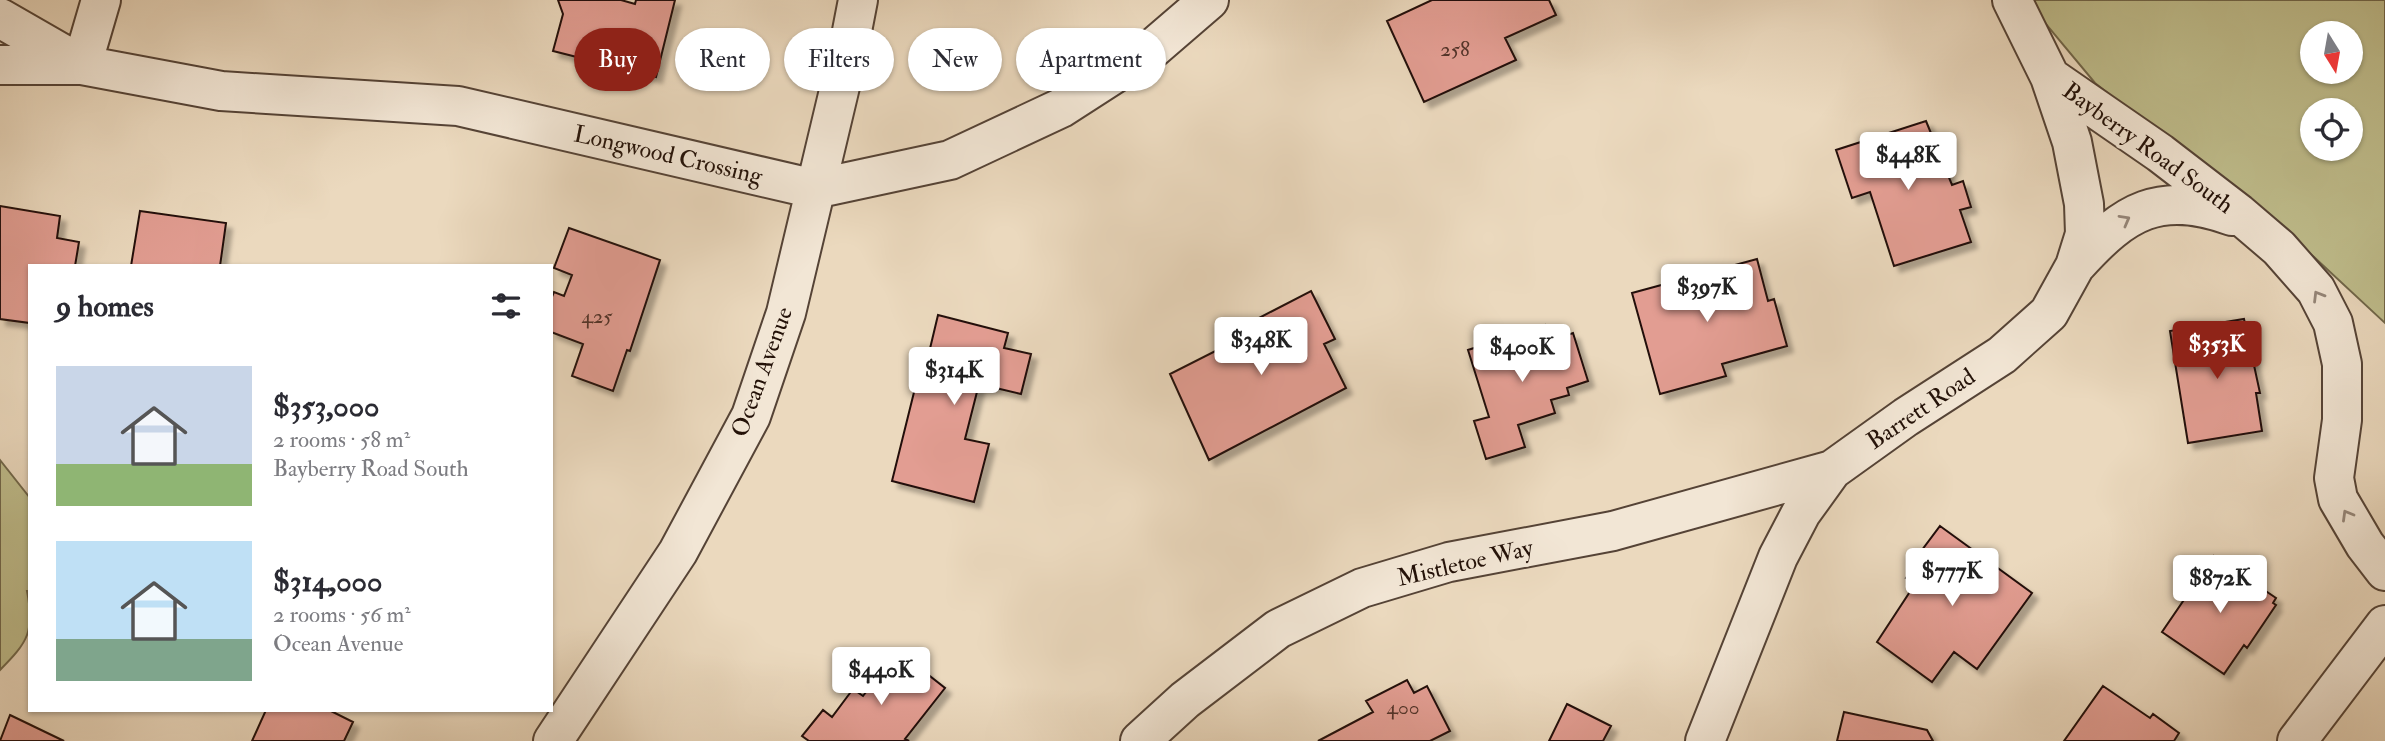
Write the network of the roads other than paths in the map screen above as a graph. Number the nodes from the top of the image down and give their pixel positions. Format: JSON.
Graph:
{"nodes":[{"id":1,"x":101,"y":0,"type":"edge"},
{"id":2,"x":858,"y":0,"type":"edge"},
{"id":3,"x":1209,"y":0,"type":"edge"},
{"id":4,"x":2012,"y":0,"type":"edge"},
{"id":5,"x":0,"y":18,"type":"edge"},
{"id":6,"x":0,"y":65,"type":"edge"},
{"id":7,"x":82,"y":65,"type":"junction"},
{"id":8,"x":2050,"y":77,"type":"junction"},
{"id":9,"x":815,"y":189,"type":"junction"},
{"id":10,"x":2246,"y":221,"type":"junction"},
{"id":11,"x":2075,"y":265,"type":"junction"},
{"id":12,"x":1832,"y":470,"type":"junction"},
{"id":13,"x":2385,"y":571,"type":"edge"},
{"id":14,"x":2385,"y":625,"type":"edge"},
{"id":15,"x":553,"y":741,"type":"edge"},
{"id":16,"x":1140,"y":741,"type":"edge"},
{"id":17,"x":1705,"y":741,"type":"edge"},
{"id":18,"x":2297,"y":741,"type":"edge"}],
"edges":[{"from":1,"to":7,"type":"street"},
{"from":2,"to":9,"type":"street","name":"Ocean Avenue"},
{"from":3,"to":9,"type":"street","name":"Longwood Crossing"},
{"from":4,"to":8,"type":"street","name":"Bayberry Road South"},
{"from":5,"to":7,"type":"street"},
{"from":6,"to":7,"type":"street"},
{"from":7,"to":9,"type":"street","name":"Longwood Crossing"},
{"from":8,"to":10,"type":"street","name":"Bayberry Road South"},
{"from":8,"to":11,"type":"street","name":"Barrett Road"},
{"from":9,"to":15,"type":"street","name":"Ocean Avenue"},
{"from":11,"to":10,"type":"street","name":"Bayberry Road South","one_way":true},
{"from":13,"to":10,"type":"street","name":"Bayberry Road South","one_way":true},
{"from":11,"to":12,"type":"street","name":"Barrett Road"},
{"from":12,"to":16,"type":"street","name":"Mistletoe Way"},
{"from":12,"to":17,"type":"street","name":"Barrett Road"},
{"from":14,"to":18,"type":"street"}]}
